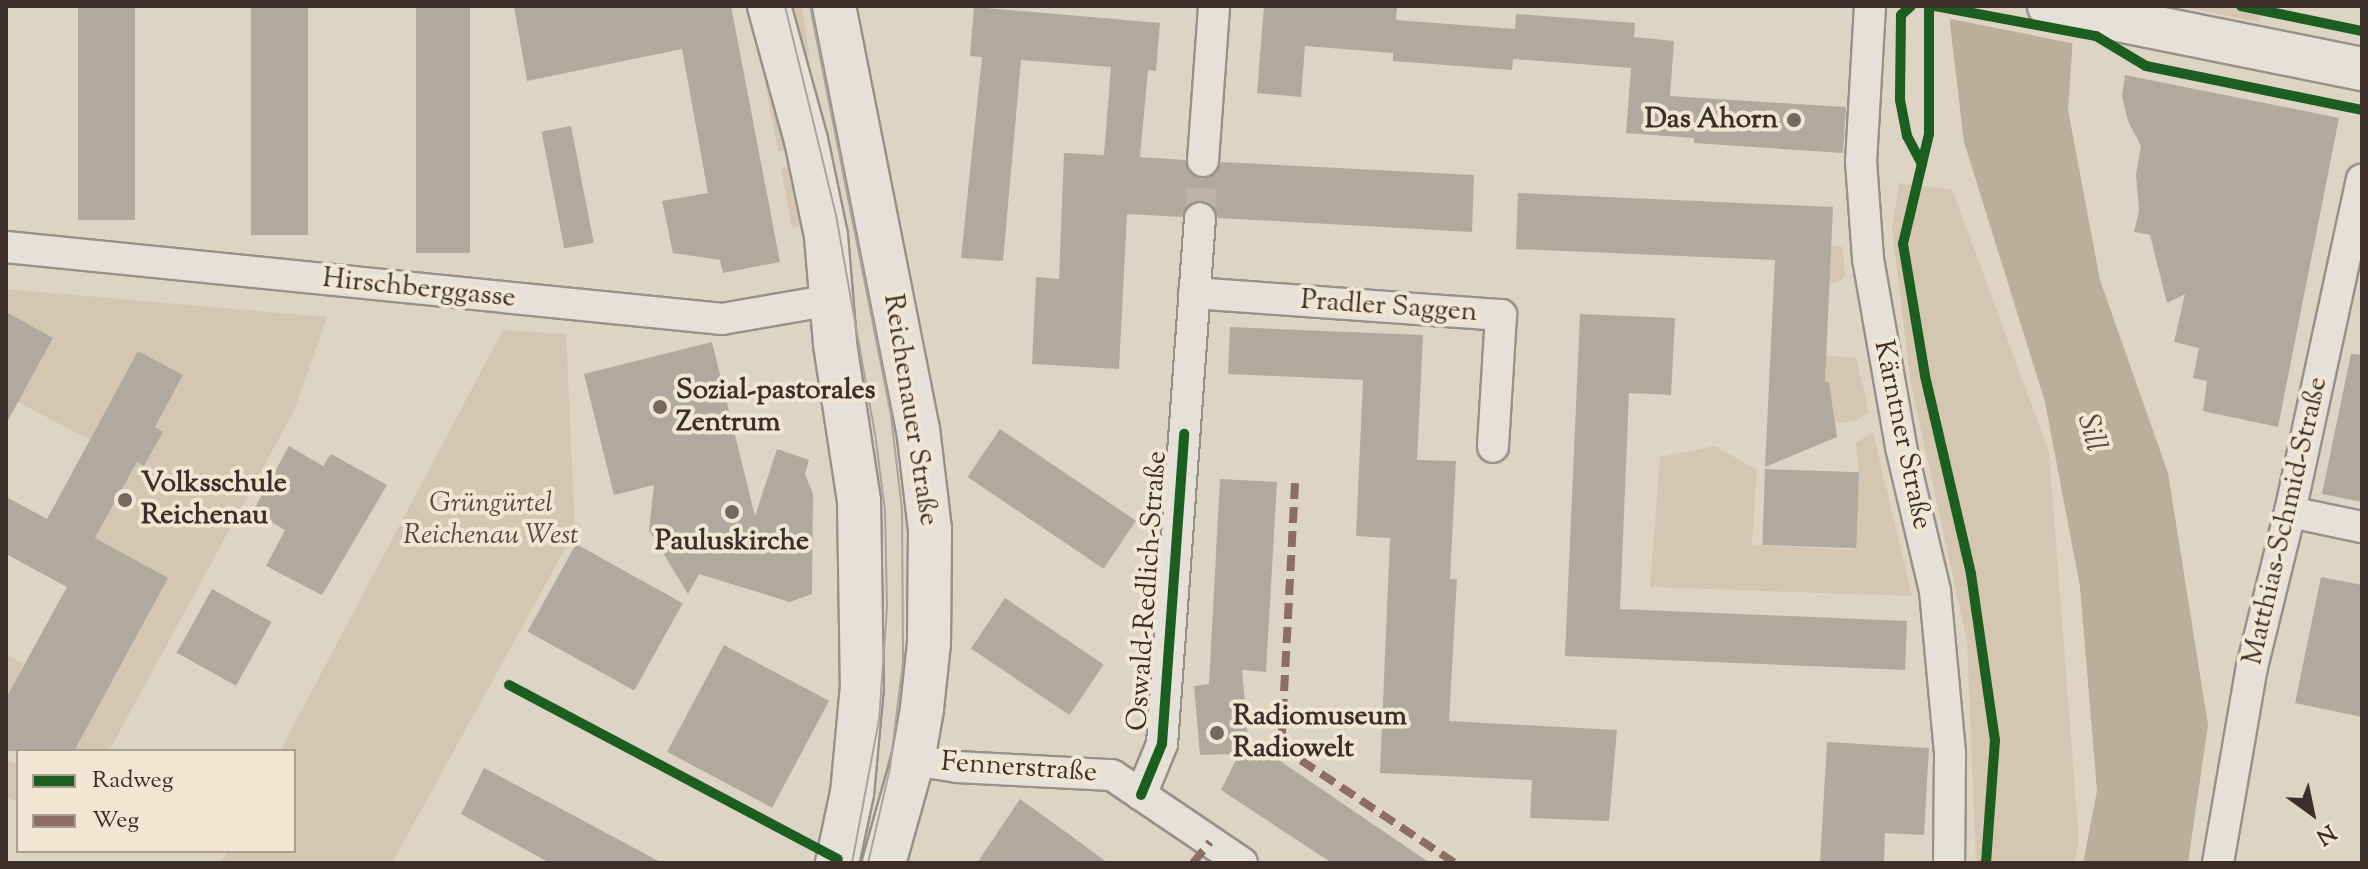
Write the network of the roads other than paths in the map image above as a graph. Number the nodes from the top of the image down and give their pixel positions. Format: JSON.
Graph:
{"nodes":[{"id":1,"x":769,"y":6,"type":"edge"},
{"id":2,"x":834,"y":6,"type":"edge"},
{"id":3,"x":1214,"y":6,"type":"edge"},
{"id":4,"x":1870,"y":6,"type":"edge"},
{"id":5,"x":2049,"y":6,"type":"edge"},
{"id":6,"x":2362,"y":69,"type":"edge"},
{"id":7,"x":1203,"y":161,"type":"tunnel mouth"},
{"id":8,"x":2362,"y":180,"type":"edge"},
{"id":9,"x":1200,"y":218,"type":"tunnel mouth"},
{"id":10,"x":6,"y":247,"type":"edge"},
{"id":11,"x":1194,"y":293,"type":"junction"},
{"id":12,"x":831,"y":300,"type":"junction"},
{"id":13,"x":1493,"y":447,"type":"dead end"},
{"id":14,"x":2290,"y":512,"type":"junction"},
{"id":15,"x":2362,"y":527,"type":"edge"},
{"id":16,"x":913,"y":760,"type":"junction"},
{"id":17,"x":1141,"y":795,"type":"junction"},
{"id":18,"x":837,"y":863,"type":"edge"},
{"id":19,"x":884,"y":863,"type":"edge"},
{"id":20,"x":1242,"y":863,"type":"edge"},
{"id":21,"x":1949,"y":863,"type":"edge"},
{"id":22,"x":2218,"y":863,"type":"edge"}],
"edges":[{"from":1,"to":12,"type":"street"},
{"from":2,"to":16,"type":"street","name":"Reichenauer Straße"},
{"from":3,"to":7,"type":"street"},
{"from":4,"to":21,"type":"street","name":"Kärntner Straße"},
{"from":5,"to":6,"type":"street"},
{"from":8,"to":14,"type":"street","name":"Matthias-Schmid-Straße"},
{"from":9,"to":11,"type":"street","name":"Oswald-Redlich-Straße"},
{"from":10,"to":12,"type":"street","name":"Hirschberggasse"},
{"from":11,"to":13,"type":"street","name":"Pradler Saggen"},
{"from":11,"to":17,"type":"street","name":"Oswald-Redlich-Straße"},
{"from":12,"to":18,"type":"street"},
{"from":14,"to":15,"type":"street"},
{"from":14,"to":22,"type":"street","name":"Matthias-Schmid-Straße"},
{"from":16,"to":17,"type":"street","name":"Fennerstraße"},
{"from":16,"to":19,"type":"street","name":"Reichenauer Straße"},
{"from":17,"to":20,"type":"street","name":"Fennerstraße"}]}
